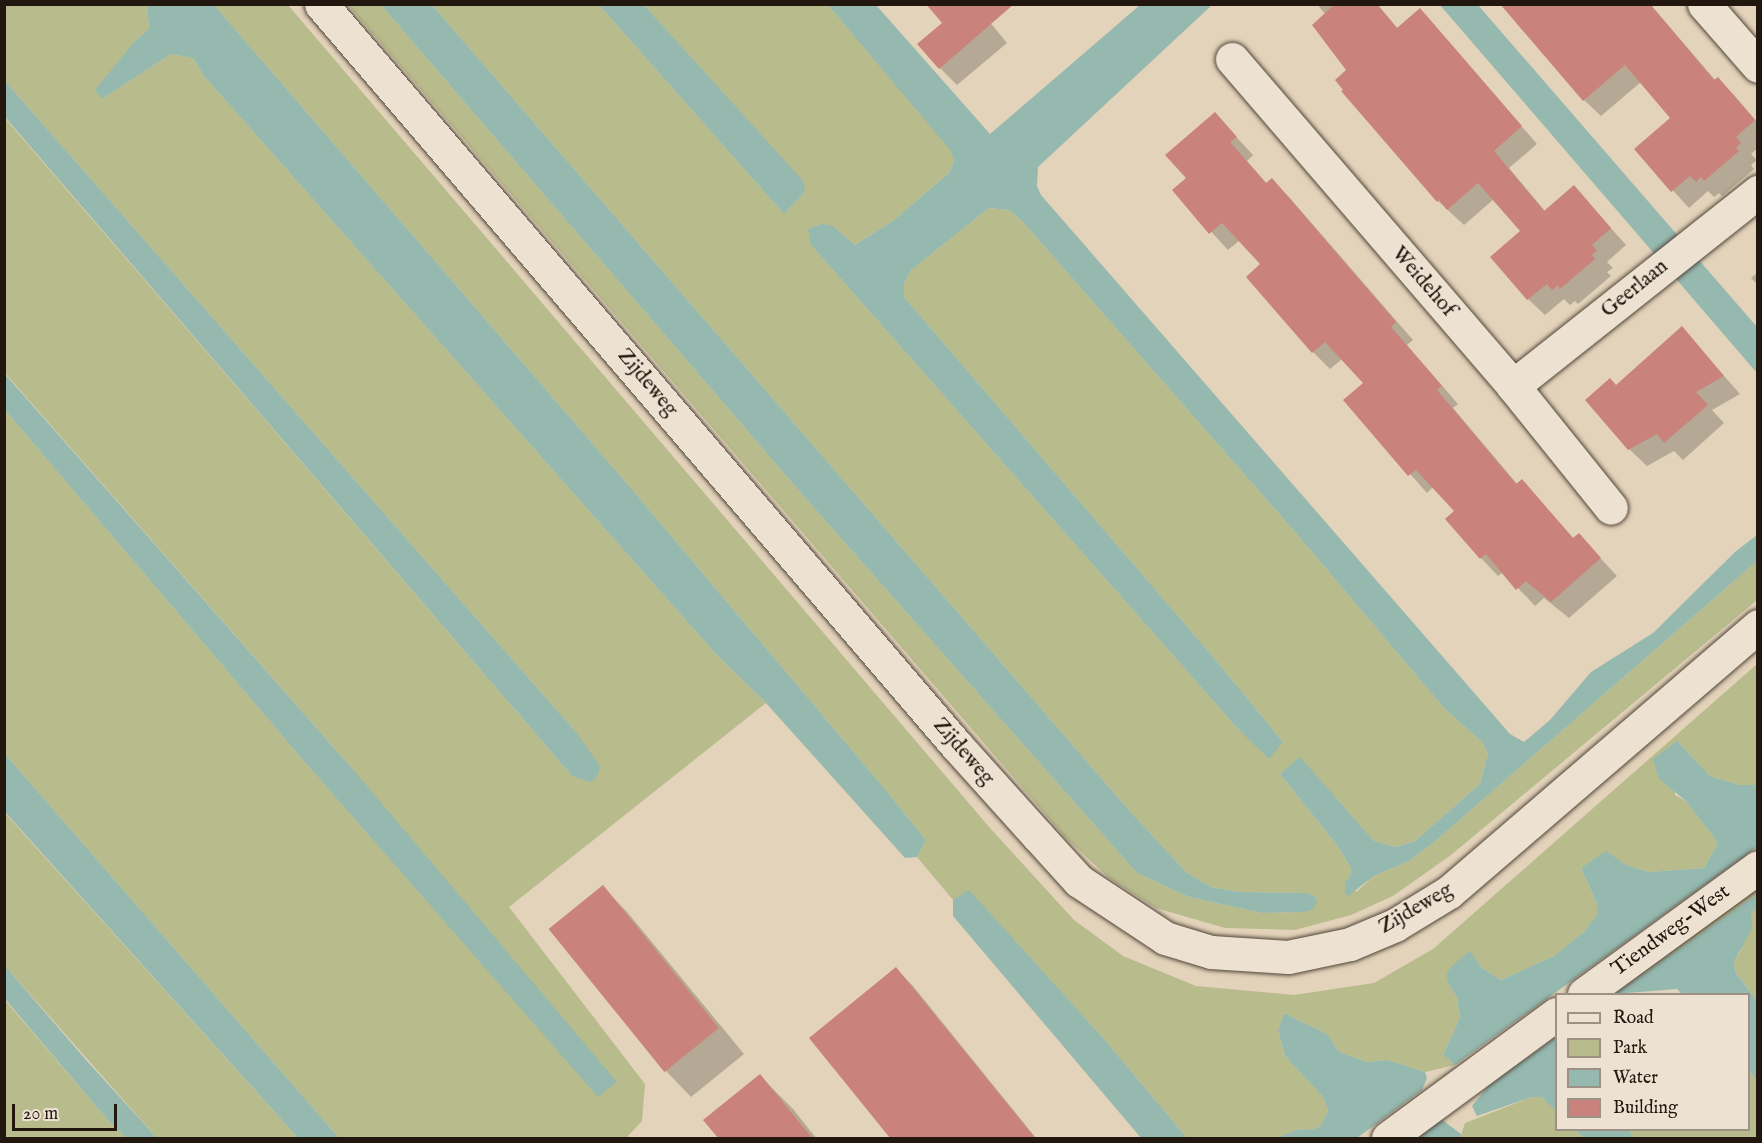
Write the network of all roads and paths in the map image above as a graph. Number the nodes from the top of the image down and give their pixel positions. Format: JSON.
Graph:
{"nodes":[{"id":1,"x":321,"y":4,"type":"edge"},
{"id":2,"x":1704,"y":4,"type":"edge"},
{"id":3,"x":1232,"y":59,"type":"dead end"},
{"id":4,"x":1758,"y":66,"type":"edge"},
{"id":5,"x":1758,"y":192,"type":"edge"},
{"id":6,"x":1513,"y":386,"type":"junction"},
{"id":7,"x":1611,"y":508,"type":"dead end"},
{"id":8,"x":1758,"y":626,"type":"edge"},
{"id":9,"x":1758,"y":867,"type":"edge"},
{"id":10,"x":1585,"y":993,"type":"edge"},
{"id":11,"x":1555,"y":1015,"type":"edge"},
{"id":12,"x":1388,"y":1138,"type":"edge"}],
"edges":[{"from":1,"to":8,"type":"main road","name":"Zijdeweg"},
{"from":2,"to":4,"type":"main road"},
{"from":3,"to":6,"type":"main road","name":"Weidehof"},
{"from":5,"to":6,"type":"main road","name":"Geerlaan"},
{"from":6,"to":7,"type":"main road","name":"Weidehof"},
{"from":9,"to":10,"type":"main road","name":"Tiendweg-West"},
{"from":11,"to":12,"type":"main road"}]}
